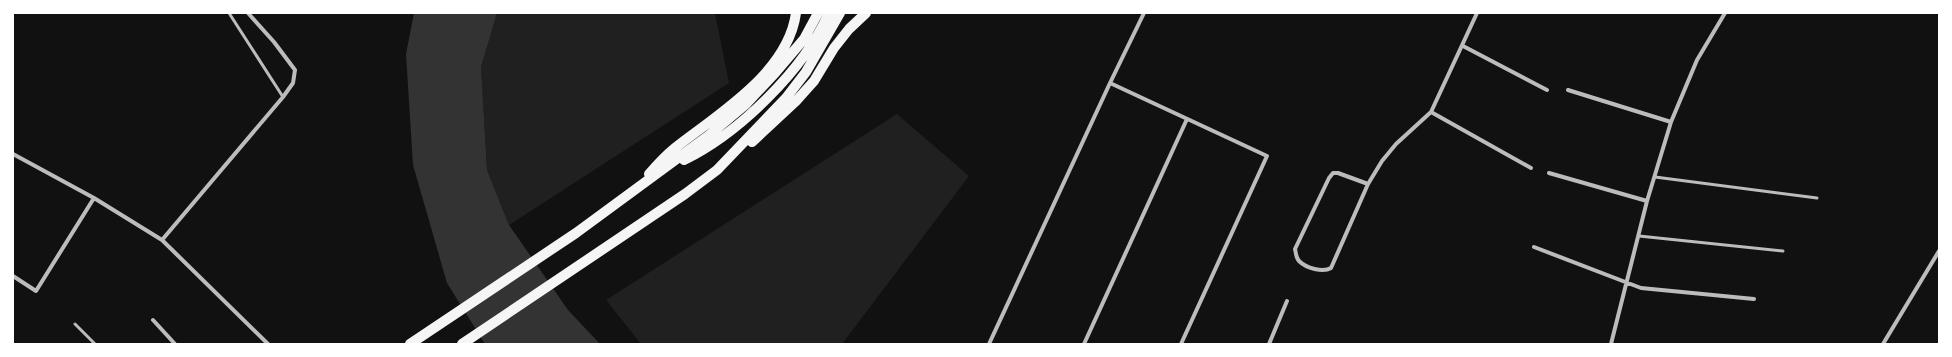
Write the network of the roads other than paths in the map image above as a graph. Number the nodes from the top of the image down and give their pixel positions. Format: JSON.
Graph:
{"nodes":[{"id":1,"x":230,"y":13,"type":"edge"},
{"id":2,"x":248,"y":13,"type":"edge"},
{"id":3,"x":796,"y":13,"type":"edge"},
{"id":4,"x":818,"y":13,"type":"edge"},
{"id":5,"x":829,"y":13,"type":"edge"},
{"id":6,"x":840,"y":13,"type":"edge"},
{"id":7,"x":866,"y":13,"type":"edge"},
{"id":8,"x":1144,"y":13,"type":"edge"},
{"id":9,"x":1477,"y":13,"type":"edge"},
{"id":10,"x":1725,"y":13,"type":"edge"},
{"id":11,"x":1463,"y":46,"type":"junction"},
{"id":12,"x":1110,"y":82,"type":"junction"},
{"id":13,"x":1547,"y":90,"type":"dead end"},
{"id":14,"x":1568,"y":90,"type":"dead end"},
{"id":15,"x":283,"y":97,"type":"junction"},
{"id":16,"x":1431,"y":112,"type":"junction"},
{"id":17,"x":1188,"y":119,"type":"junction"},
{"id":18,"x":1670,"y":122,"type":"junction"},
{"id":19,"x":13,"y":154,"type":"edge"},
{"id":20,"x":1531,"y":168,"type":"dead end"},
{"id":21,"x":717,"y":170,"type":"junction"},
{"id":22,"x":661,"y":171,"type":"junction"},
{"id":23,"x":1549,"y":174,"type":"dead end"},
{"id":24,"x":1655,"y":177,"type":"junction"},
{"id":25,"x":1368,"y":184,"type":"junction"},
{"id":26,"x":94,"y":198,"type":"junction"},
{"id":27,"x":624,"y":198,"type":"junction"},
{"id":28,"x":1817,"y":198,"type":"dead end"},
{"id":29,"x":1647,"y":201,"type":"junction"},
{"id":30,"x":1638,"y":236,"type":"junction"},
{"id":31,"x":162,"y":240,"type":"junction"},
{"id":32,"x":1534,"y":247,"type":"dead end"},
{"id":33,"x":1783,"y":251,"type":"dead end"},
{"id":34,"x":1939,"y":251,"type":"edge"},
{"id":35,"x":13,"y":276,"type":"edge"},
{"id":36,"x":1626,"y":281,"type":"junction"},
{"id":37,"x":1754,"y":299,"type":"dead end"},
{"id":38,"x":1287,"y":301,"type":"dead end"},
{"id":39,"x":153,"y":320,"type":"dead end"},
{"id":40,"x":75,"y":324,"type":"dead end"},
{"id":41,"x":95,"y":344,"type":"edge"},
{"id":42,"x":175,"y":344,"type":"edge"},
{"id":43,"x":268,"y":344,"type":"edge"},
{"id":44,"x":410,"y":344,"type":"edge"},
{"id":45,"x":462,"y":344,"type":"edge"},
{"id":46,"x":989,"y":344,"type":"edge"},
{"id":47,"x":1084,"y":344,"type":"edge"},
{"id":48,"x":1181,"y":344,"type":"edge"},
{"id":49,"x":1269,"y":344,"type":"edge"},
{"id":50,"x":1611,"y":344,"type":"edge"},
{"id":51,"x":1883,"y":344,"type":"edge"}],
"edges":[{"from":1,"to":15,"type":"lane"},
{"from":2,"to":15,"type":"street"},
{"from":3,"to":27,"type":"main road"},
{"from":4,"to":22,"type":"main road"},
{"from":5,"to":22,"type":"main road"},
{"from":6,"to":21,"type":"main road"},
{"from":7,"to":21,"type":"main road"},
{"from":8,"to":12,"type":"street"},
{"from":9,"to":11,"type":"street"},
{"from":10,"to":18,"type":"street"},
{"from":11,"to":13,"type":"street"},
{"from":11,"to":16,"type":"street"},
{"from":12,"to":17,"type":"street"},
{"from":12,"to":46,"type":"street"},
{"from":14,"to":18,"type":"street"},
{"from":15,"to":31,"type":"street"},
{"from":16,"to":20,"type":"street"},
{"from":16,"to":25,"type":"street"},
{"from":17,"to":47,"type":"street"},
{"from":17,"to":48,"type":"street"},
{"from":18,"to":24,"type":"street"},
{"from":19,"to":26,"type":"street"},
{"from":21,"to":45,"type":"main road"},
{"from":22,"to":27,"type":"main road"},
{"from":23,"to":29,"type":"street"},
{"from":24,"to":28,"type":"lane"},
{"from":24,"to":29,"type":"street"},
{"from":25,"to":25,"type":"street"},
{"from":26,"to":31,"type":"street"},
{"from":26,"to":35,"type":"street"},
{"from":27,"to":44,"type":"main road"},
{"from":29,"to":30,"type":"street"},
{"from":30,"to":33,"type":"lane"},
{"from":30,"to":36,"type":"street"},
{"from":31,"to":43,"type":"street"},
{"from":32,"to":36,"type":"street"},
{"from":34,"to":51,"type":"street"},
{"from":36,"to":37,"type":"street"},
{"from":36,"to":50,"type":"street"},
{"from":38,"to":49,"type":"street"},
{"from":39,"to":42,"type":"street"},
{"from":40,"to":41,"type":"lane"}]}
